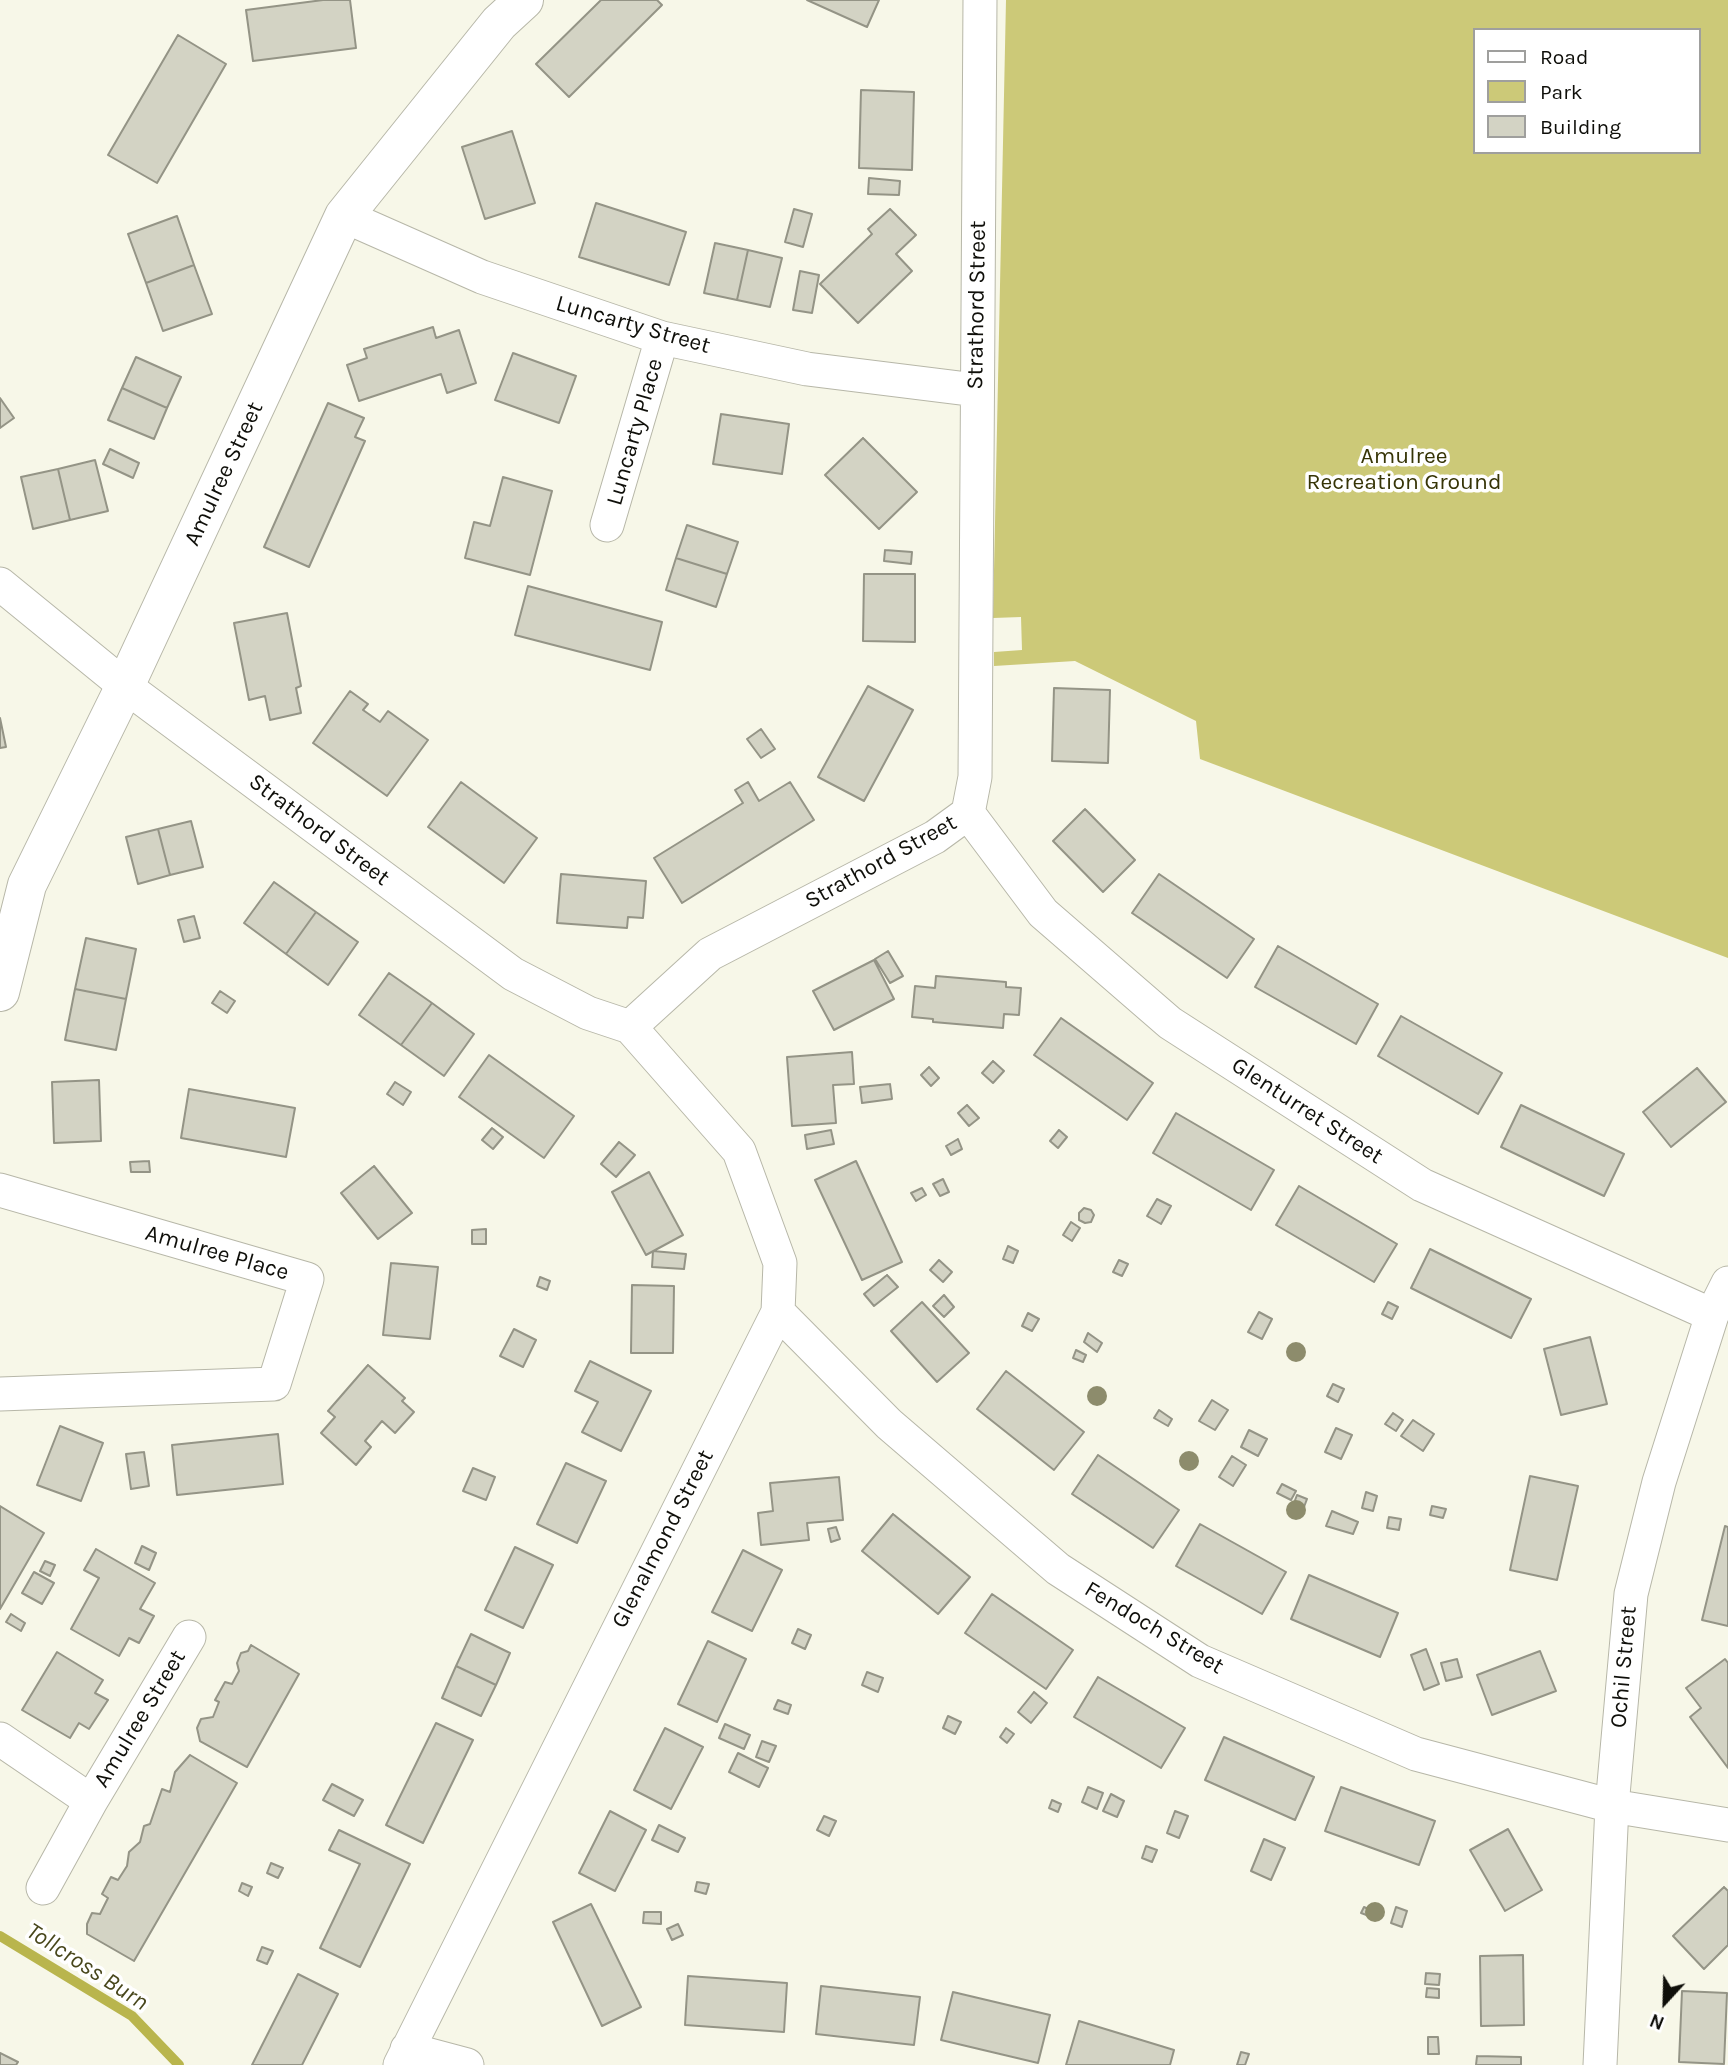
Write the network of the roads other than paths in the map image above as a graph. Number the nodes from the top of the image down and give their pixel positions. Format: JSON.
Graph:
{"nodes":[{"id":1,"x":524,"y":0,"type":"edge"},
{"id":2,"x":980,"y":0,"type":"edge"},
{"id":3,"x":344,"y":216,"type":"junction"},
{"id":4,"x":662,"y":338,"type":"junction"},
{"id":5,"x":976,"y":390,"type":"junction"},
{"id":6,"x":607,"y":525,"type":"dead end"},
{"id":7,"x":0,"y":584,"type":"edge"},
{"id":8,"x":125,"y":686,"type":"junction"},
{"id":9,"x":968,"y":813,"type":"junction"},
{"id":10,"x":0,"y":992,"type":"edge"},
{"id":11,"x":630,"y":1027,"type":"junction"},
{"id":12,"x":0,"y":1190,"type":"edge"},
{"id":13,"x":1728,"y":1283,"type":"edge"},
{"id":14,"x":778,"y":1312,"type":"junction"},
{"id":15,"x":1712,"y":1315,"type":"junction"},
{"id":16,"x":0,"y":1394,"type":"edge"},
{"id":17,"x":189,"y":1637,"type":"dead end"},
{"id":18,"x":0,"y":1739,"type":"edge"},
{"id":19,"x":91,"y":1801,"type":"junction"},
{"id":20,"x":1612,"y":1807,"type":"junction"},
{"id":21,"x":1728,"y":1825,"type":"edge"},
{"id":22,"x":43,"y":1888,"type":"dead end"},
{"id":23,"x":403,"y":2057,"type":"edge"},
{"id":24,"x":467,"y":2065,"type":"edge"},
{"id":25,"x":1600,"y":2065,"type":"edge"}],
"edges":[{"from":1,"to":3,"type":"street","name":"Amulree Street"},
{"from":2,"to":5,"type":"street","name":"Strathord Street"},
{"from":3,"to":4,"type":"street","name":"Luncarty Street"},
{"from":3,"to":8,"type":"street","name":"Amulree Street"},
{"from":4,"to":5,"type":"street","name":"Luncarty Street"},
{"from":4,"to":6,"type":"street","name":"Luncarty Place"},
{"from":5,"to":9,"type":"street","name":"Strathord Street"},
{"from":7,"to":8,"type":"street","name":"Strathord Street"},
{"from":8,"to":10,"type":"street","name":"Amulree Street"},
{"from":8,"to":11,"type":"street","name":"Strathord Street"},
{"from":9,"to":11,"type":"street","name":"Strathord Street"},
{"from":9,"to":15,"type":"street","name":"Glenturret Street"},
{"from":11,"to":14,"type":"street","name":"Glenalmond Street"},
{"from":12,"to":16,"type":"street","name":"Amulree Place"},
{"from":13,"to":15,"type":"street","name":"Ochil Street"},
{"from":14,"to":20,"type":"street","name":"Fendoch Street"},
{"from":14,"to":23,"type":"street","name":"Glenalmond Street"},
{"from":15,"to":20,"type":"street","name":"Ochil Street"},
{"from":17,"to":19,"type":"street","name":"Amulree Street"},
{"from":18,"to":19,"type":"street","name":"Amulree Street"},
{"from":19,"to":22,"type":"street","name":"Amulree Street"},
{"from":20,"to":21,"type":"street","name":"Fendoch Street"},
{"from":20,"to":25,"type":"street","name":"Ochil Street"},
{"from":23,"to":24,"type":"street"}]}
